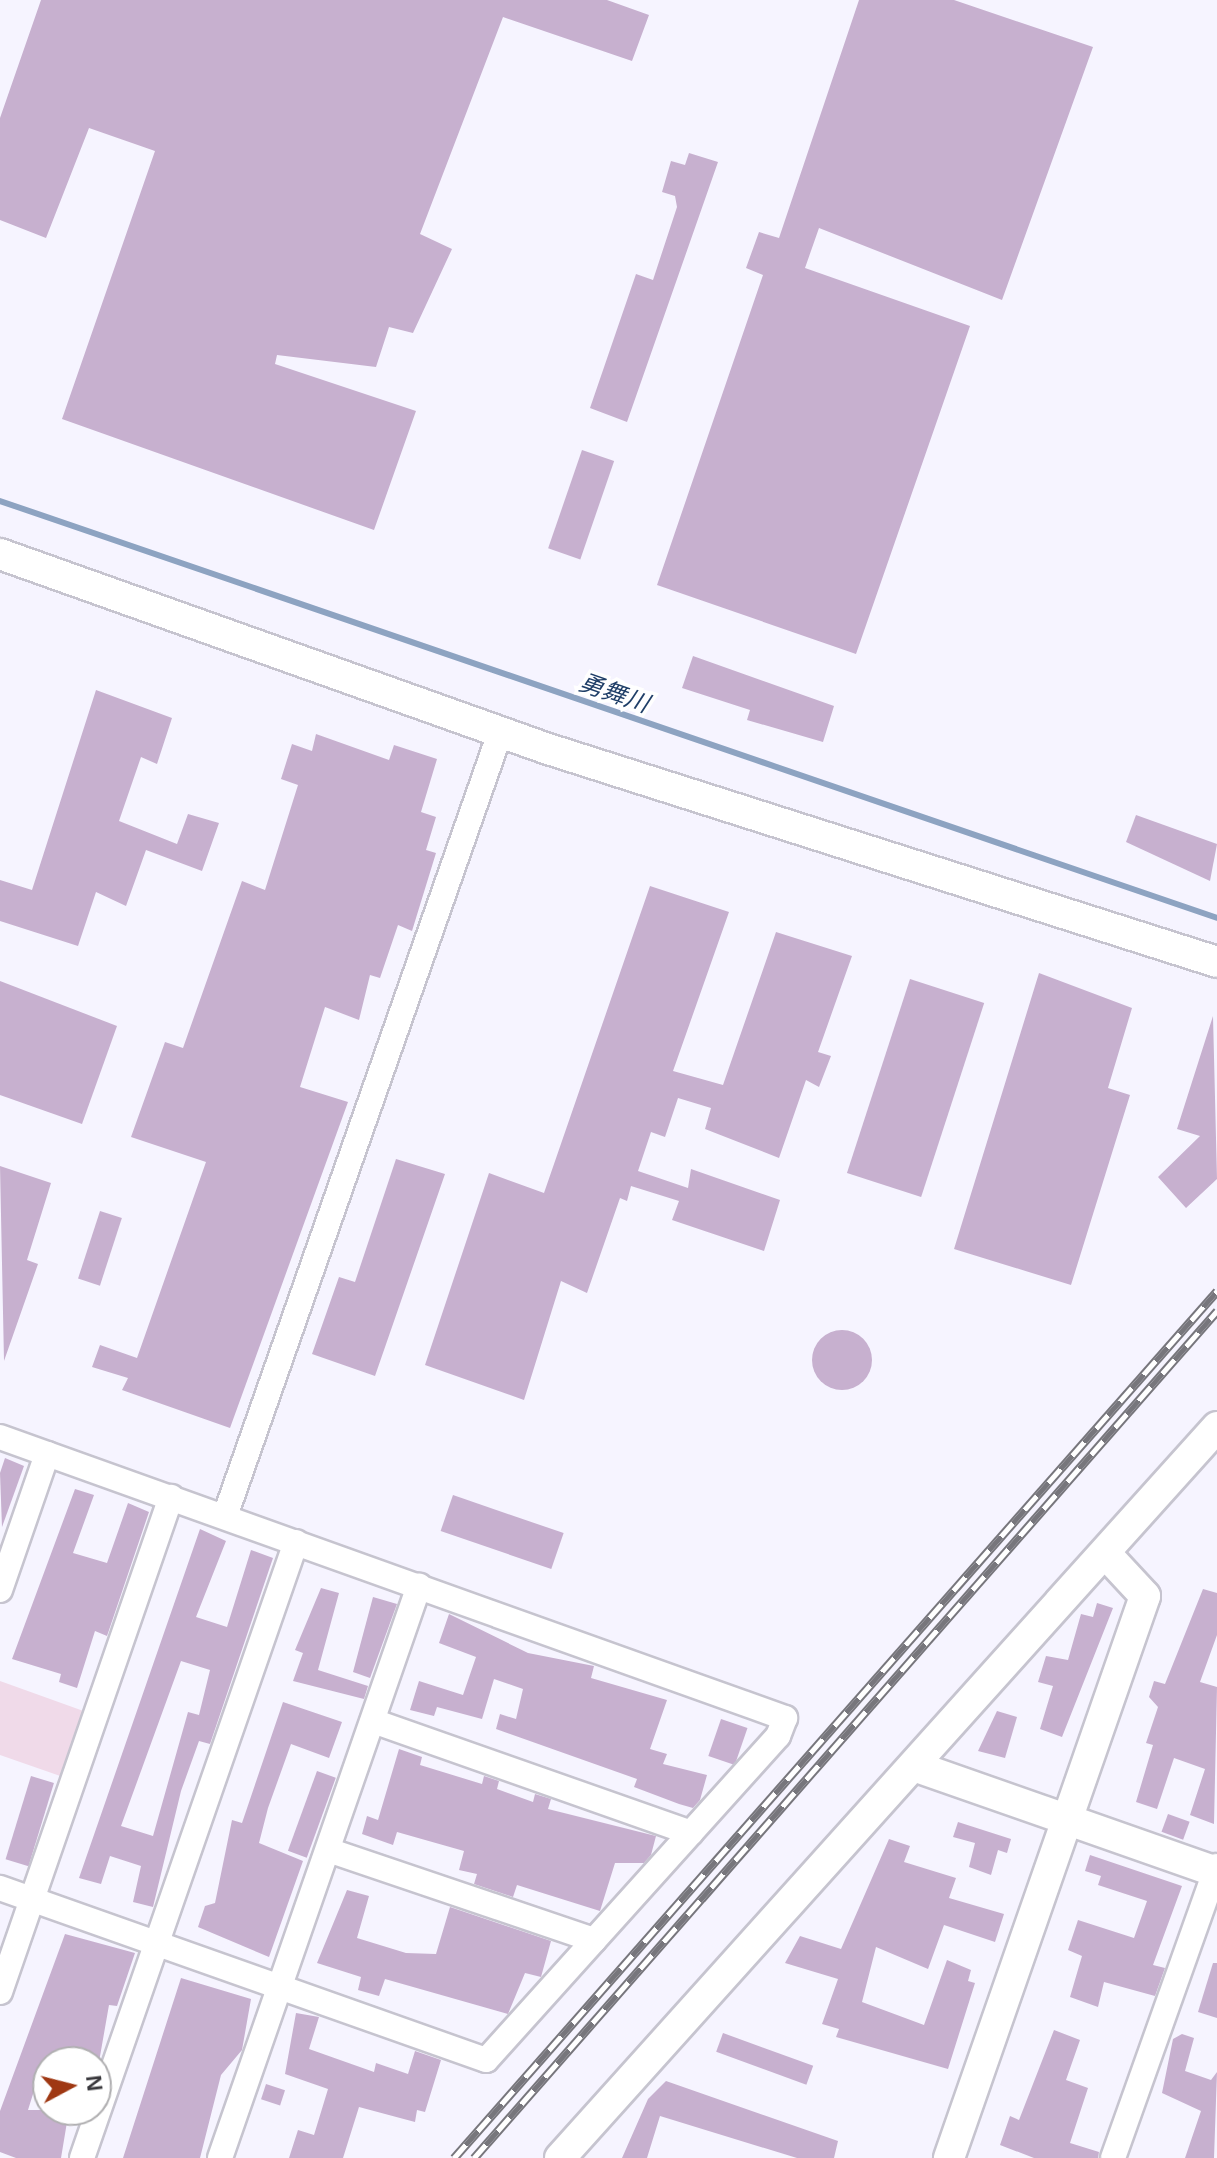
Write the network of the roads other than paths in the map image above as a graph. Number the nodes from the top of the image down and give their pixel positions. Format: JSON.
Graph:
{"nodes":[{"id":1,"x":0,"y":554,"type":"edge"},
{"id":2,"x":500,"y":733,"type":"junction"},
{"id":3,"x":1217,"y":962,"type":"edge"},
{"id":4,"x":1217,"y":1427,"type":"edge"},
{"id":5,"x":0,"y":1437,"type":"edge"},
{"id":6,"x":47,"y":1454,"type":"junction"},
{"id":7,"x":171,"y":1497,"type":"junction"},
{"id":8,"x":225,"y":1516,"type":"junction"},
{"id":9,"x":296,"y":1542,"type":"junction"},
{"id":10,"x":1106,"y":1554,"type":"junction"},
{"id":11,"x":419,"y":1586,"type":"junction"},
{"id":12,"x":0,"y":1590,"type":"edge"},
{"id":13,"x":373,"y":1721,"type":"junction"},
{"id":14,"x":914,"y":1766,"type":"junction"},
{"id":15,"x":1068,"y":1819,"type":"junction"},
{"id":16,"x":691,"y":1833,"type":"junction"},
{"id":17,"x":328,"y":1850,"type":"junction"},
{"id":18,"x":1216,"y":1870,"type":"edge"},
{"id":19,"x":0,"y":1888,"type":"edge"},
{"id":20,"x":32,"y":1899,"type":"junction"},
{"id":21,"x":594,"y":1940,"type":"junction"},
{"id":22,"x":159,"y":1944,"type":"junction"},
{"id":23,"x":280,"y":1987,"type":"junction"},
{"id":24,"x":0,"y":1992,"type":"edge"},
{"id":25,"x":82,"y":2158,"type":"edge"},
{"id":26,"x":220,"y":2158,"type":"edge"},
{"id":27,"x":560,"y":2158,"type":"edge"},
{"id":28,"x":949,"y":2158,"type":"edge"},
{"id":29,"x":1113,"y":2158,"type":"edge"}],
"edges":[{"from":1,"to":2,"type":"street"},
{"from":2,"to":3,"type":"street"},
{"from":2,"to":8,"type":"street"},
{"from":4,"to":10,"type":"street"},
{"from":5,"to":6,"type":"street"},
{"from":6,"to":7,"type":"street"},
{"from":6,"to":12,"type":"street"},
{"from":7,"to":8,"type":"street"},
{"from":7,"to":20,"type":"street"},
{"from":8,"to":9,"type":"street"},
{"from":9,"to":11,"type":"street"},
{"from":9,"to":22,"type":"street"},
{"from":10,"to":14,"type":"street"},
{"from":10,"to":15,"type":"street"},
{"from":11,"to":13,"type":"street"},
{"from":11,"to":16,"type":"street"},
{"from":13,"to":16,"type":"street"},
{"from":13,"to":17,"type":"street"},
{"from":14,"to":15,"type":"street"},
{"from":14,"to":27,"type":"street"},
{"from":15,"to":18,"type":"street"},
{"from":15,"to":28,"type":"street"},
{"from":16,"to":21,"type":"street"},
{"from":17,"to":21,"type":"street"},
{"from":17,"to":23,"type":"street"},
{"from":18,"to":29,"type":"street"},
{"from":19,"to":20,"type":"street"},
{"from":20,"to":22,"type":"street"},
{"from":20,"to":24,"type":"street"},
{"from":21,"to":23,"type":"street"},
{"from":22,"to":23,"type":"street"},
{"from":22,"to":25,"type":"street"},
{"from":23,"to":26,"type":"street"}]}
